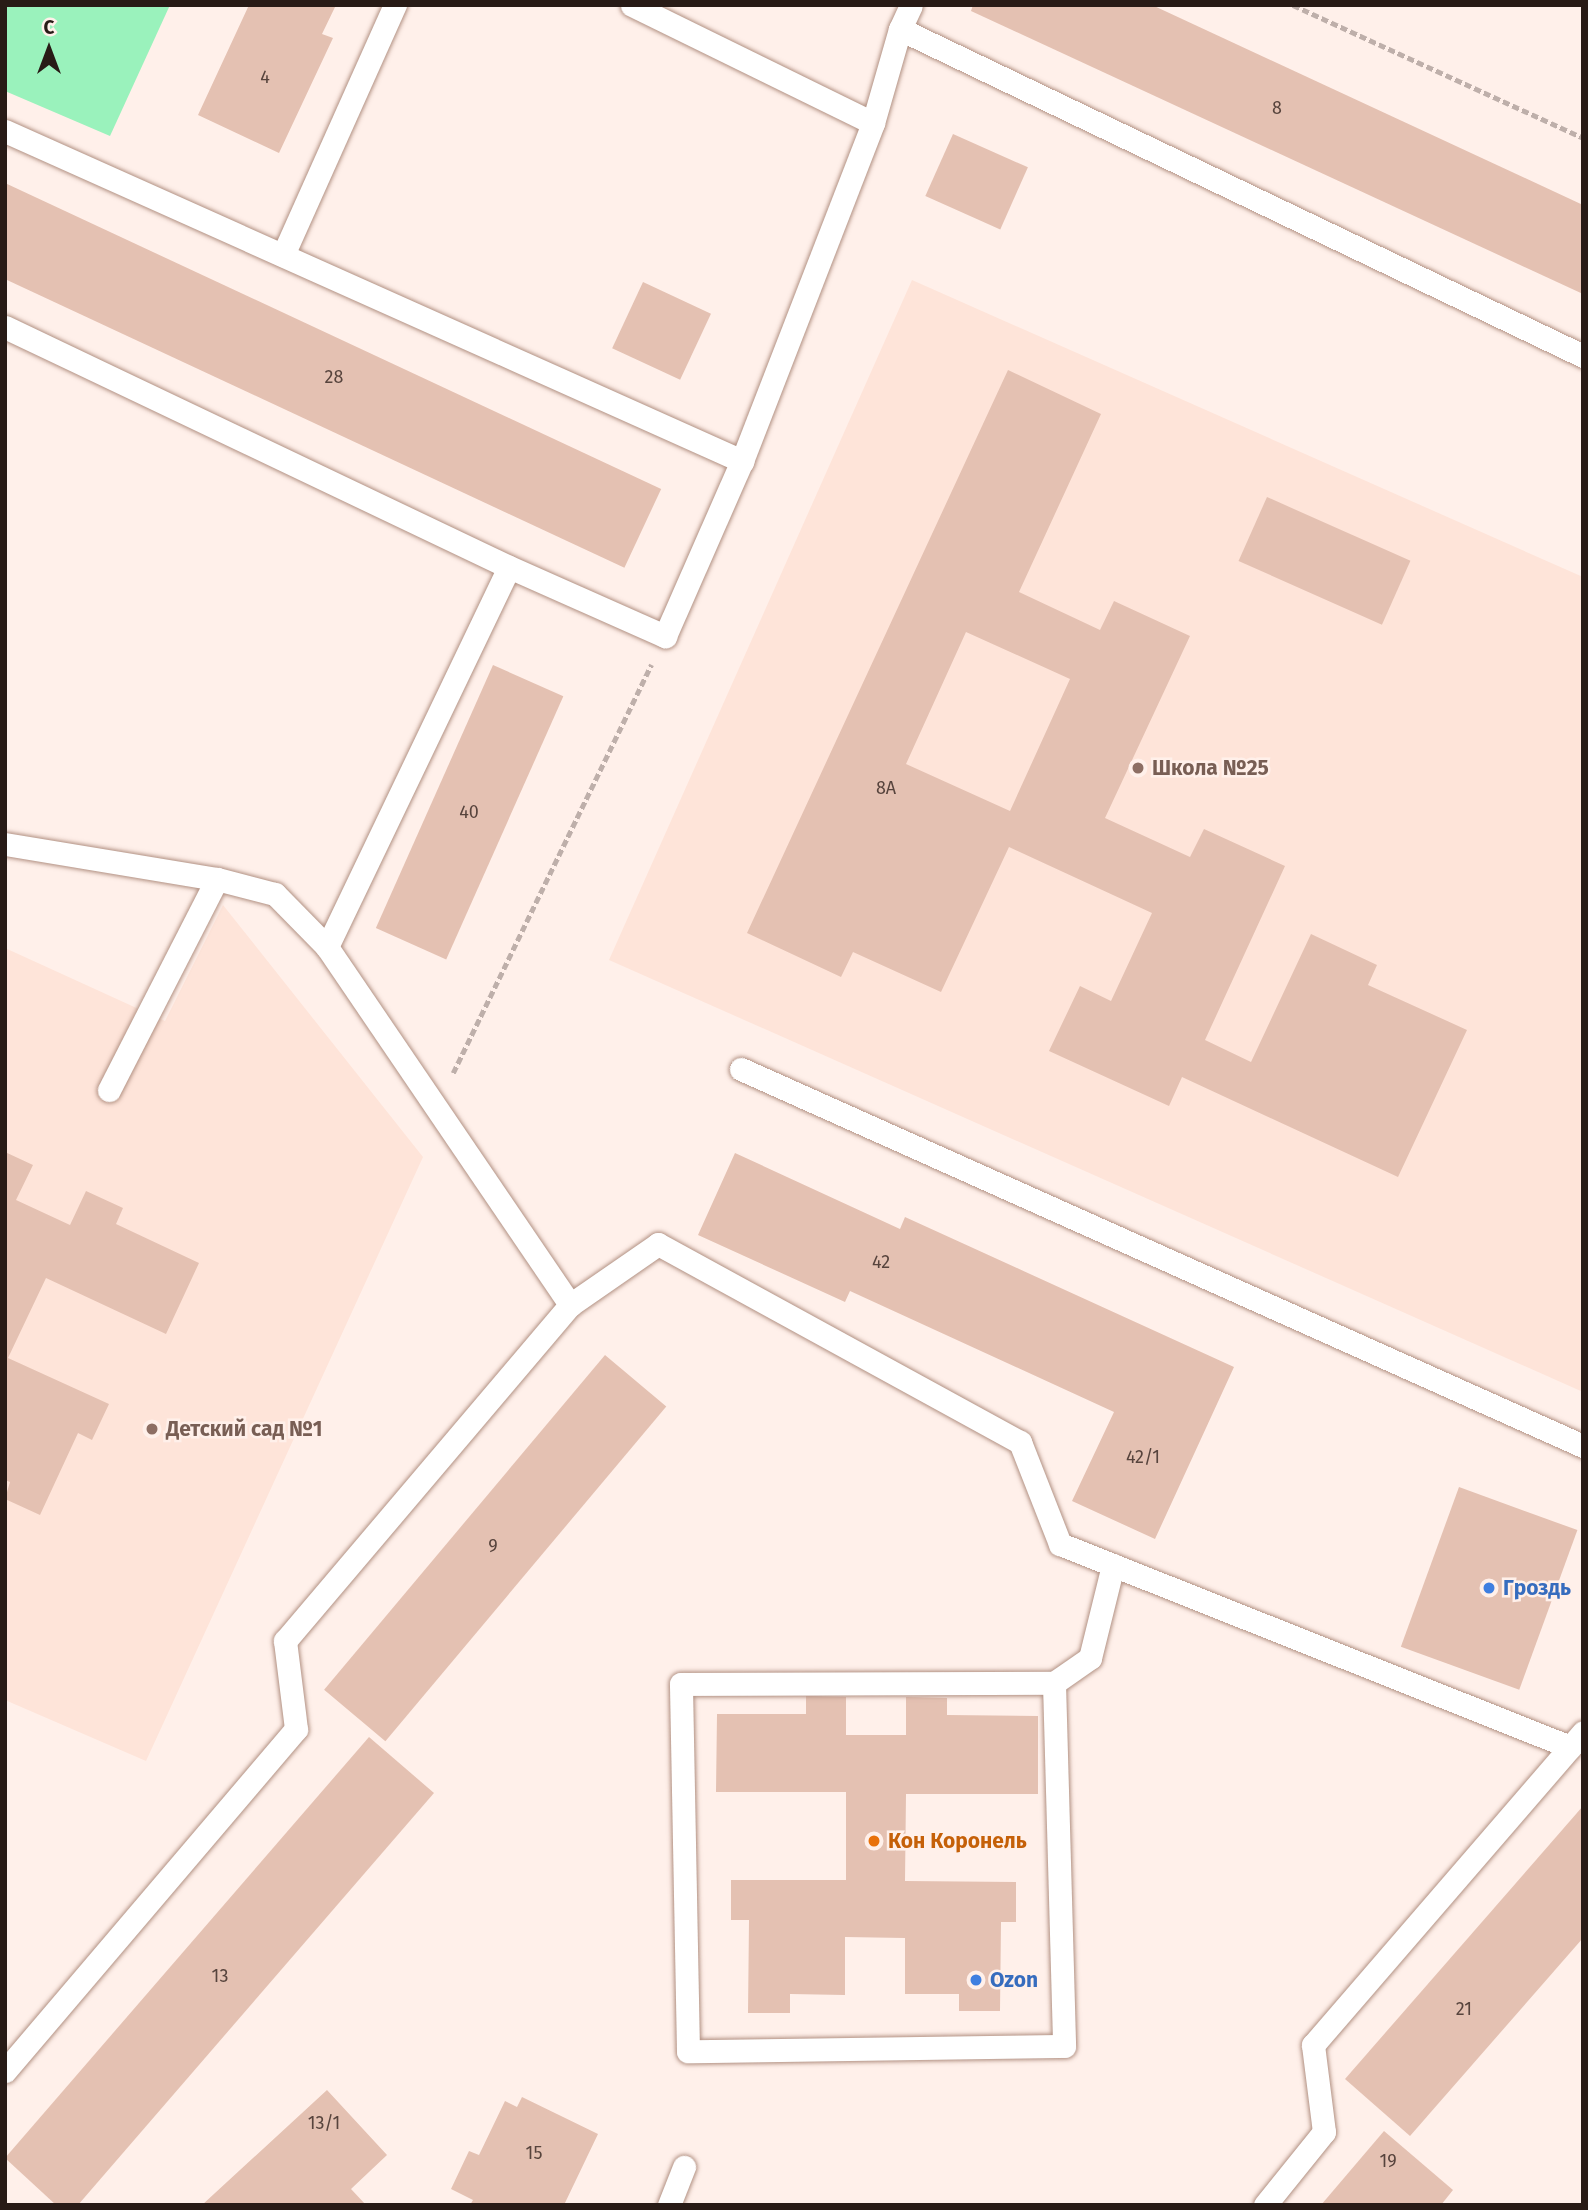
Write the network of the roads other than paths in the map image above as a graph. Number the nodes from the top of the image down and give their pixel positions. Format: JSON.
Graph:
{"nodes":[{"id":1,"x":395,"y":5,"type":"edge"},
{"id":2,"x":632,"y":5,"type":"edge"},
{"id":3,"x":911,"y":5,"type":"edge"},
{"id":4,"x":900,"y":29,"type":"junction"},
{"id":5,"x":873,"y":123,"type":"junction"},
{"id":6,"x":5,"y":131,"type":"edge"},
{"id":7,"x":283,"y":255,"type":"junction"},
{"id":8,"x":5,"y":327,"type":"edge"},
{"id":9,"x":1583,"y":356,"type":"edge"},
{"id":10,"x":742,"y":461,"type":"junction"},
{"id":11,"x":509,"y":567,"type":"junction"},
{"id":12,"x":5,"y":844,"type":"edge"},
{"id":13,"x":217,"y":879,"type":"junction"},
{"id":14,"x":327,"y":947,"type":"junction"},
{"id":15,"x":741,"y":1069,"type":"dead end"},
{"id":16,"x":109,"y":1090,"type":"dead end"},
{"id":17,"x":570,"y":1305,"type":"junction"},
{"id":18,"x":1583,"y":1447,"type":"edge"},
{"id":19,"x":1113,"y":1565,"type":"junction"},
{"id":20,"x":1054,"y":1683,"type":"junction"},
{"id":21,"x":1576,"y":1739,"type":"edge"},
{"id":22,"x":5,"y":2071,"type":"edge"},
{"id":23,"x":684,"y":2167,"type":"dead end"},
{"id":24,"x":669,"y":2205,"type":"edge"},
{"id":25,"x":1265,"y":2205,"type":"edge"}],
"edges":[{"from":1,"to":7,"type":"lane"},
{"from":2,"to":5,"type":"lane"},
{"from":3,"to":4,"type":"lane"},
{"from":4,"to":5,"type":"lane"},
{"from":4,"to":9,"type":"lane"},
{"from":5,"to":10,"type":"lane"},
{"from":6,"to":7,"type":"lane"},
{"from":7,"to":10,"type":"lane"},
{"from":8,"to":11,"type":"lane"},
{"from":10,"to":11,"type":"lane"},
{"from":11,"to":14,"type":"lane"},
{"from":12,"to":13,"type":"lane"},
{"from":13,"to":14,"type":"lane"},
{"from":13,"to":16,"type":"lane"},
{"from":14,"to":17,"type":"lane"},
{"from":15,"to":18,"type":"lane"},
{"from":17,"to":19,"type":"lane"},
{"from":17,"to":22,"type":"lane"},
{"from":19,"to":20,"type":"lane"},
{"from":19,"to":21,"type":"lane"},
{"from":20,"to":20,"type":"lane"},
{"from":21,"to":25,"type":"lane"},
{"from":23,"to":24,"type":"lane"}]}
